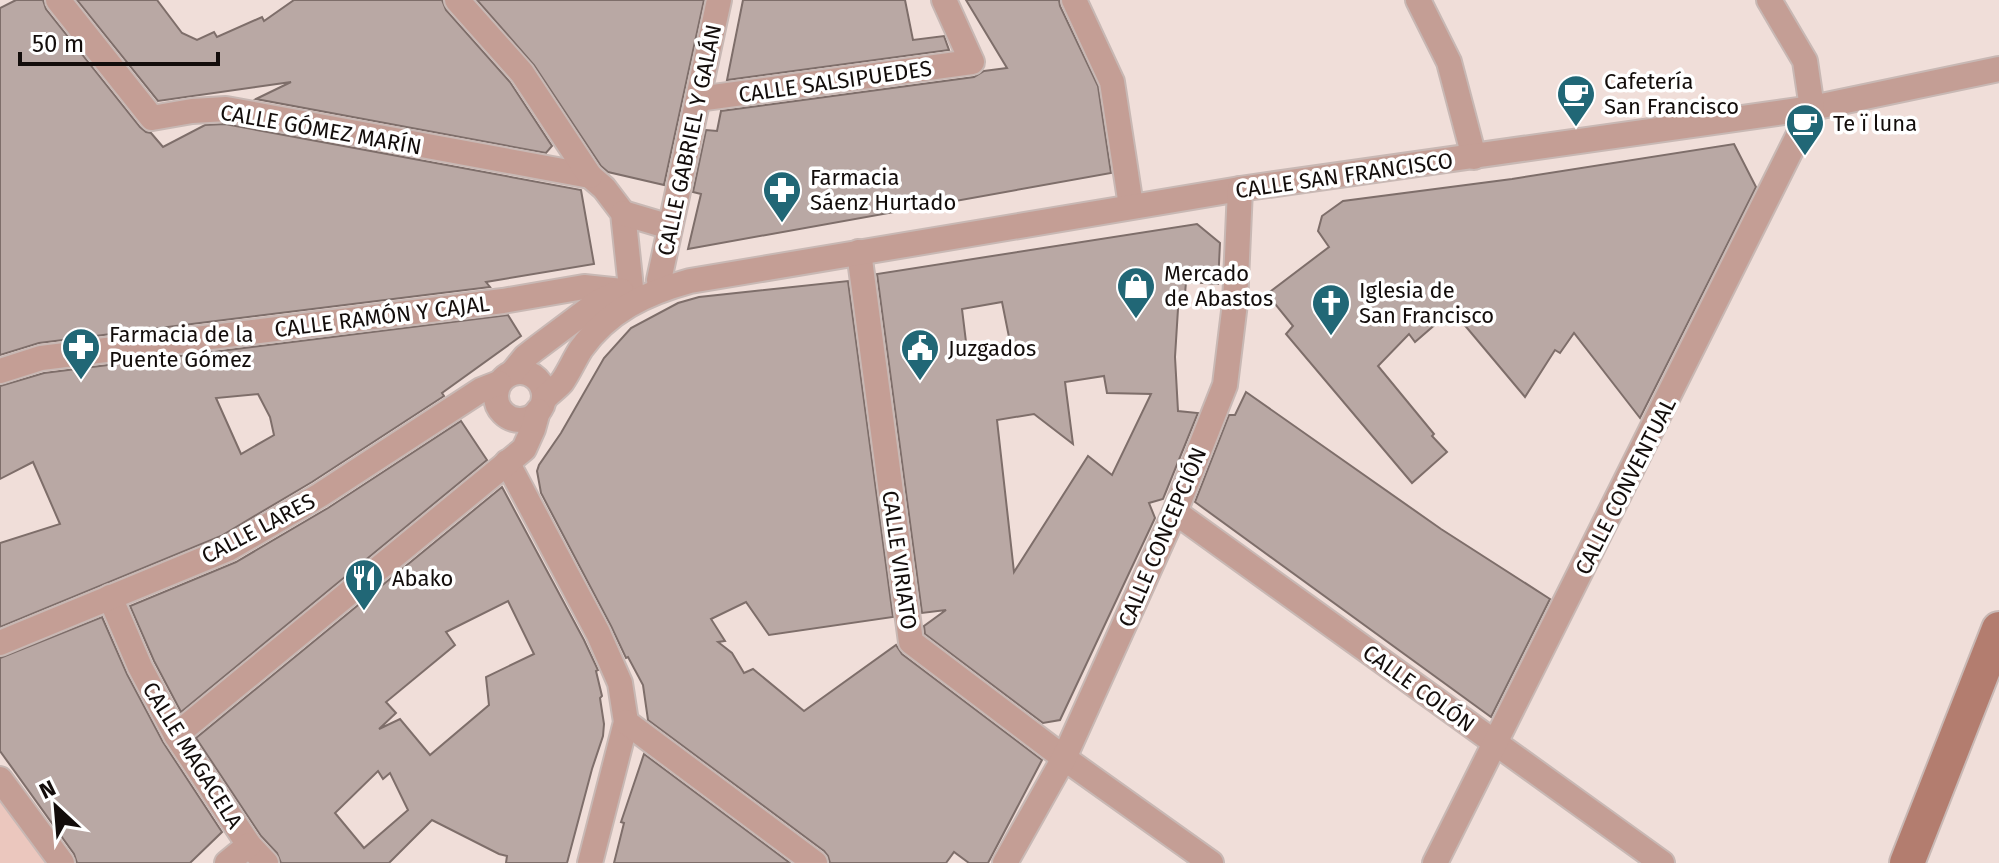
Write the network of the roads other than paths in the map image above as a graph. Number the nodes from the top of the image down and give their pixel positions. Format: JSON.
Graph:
{"nodes":[{"id":1,"x":58,"y":0,"type":"edge"},
{"id":2,"x":457,"y":0,"type":"edge"},
{"id":3,"x":719,"y":0,"type":"edge"},
{"id":4,"x":944,"y":0,"type":"edge"},
{"id":5,"x":1074,"y":0,"type":"edge"},
{"id":6,"x":1418,"y":0,"type":"edge"},
{"id":7,"x":1769,"y":0,"type":"edge"},
{"id":8,"x":1999,"y":69,"type":"edge"},
{"id":9,"x":698,"y":99,"type":"junction"},
{"id":10,"x":1812,"y":108,"type":"junction"},
{"id":11,"x":1474,"y":157,"type":"junction"},
{"id":12,"x":590,"y":176,"type":"junction"},
{"id":13,"x":1240,"y":189,"type":"junction"},
{"id":14,"x":1131,"y":206,"type":"junction"},
{"id":15,"x":623,"y":213,"type":"junction"},
{"id":16,"x":670,"y":227,"type":"junction"},
{"id":17,"x":859,"y":252,"type":"junction"},
{"id":18,"x":659,"y":280,"type":"junction"},
{"id":19,"x":690,"y":281,"type":"junction"},
{"id":20,"x":627,"y":289,"type":"junction"},
{"id":21,"x":0,"y":371,"type":"edge"},
{"id":22,"x":506,"y":378,"type":"junction"},
{"id":23,"x":541,"y":405,"type":"junction"},
{"id":24,"x":507,"y":462,"type":"junction"},
{"id":25,"x":1175,"y":512,"type":"junction"},
{"id":26,"x":110,"y":597,"type":"junction"},
{"id":27,"x":1999,"y":629,"type":"edge"},
{"id":28,"x":0,"y":643,"type":"edge"},
{"id":29,"x":626,"y":722,"type":"junction"},
{"id":30,"x":176,"y":735,"type":"junction"},
{"id":31,"x":1495,"y":743,"type":"junction"},
{"id":32,"x":1064,"y":758,"type":"junction"},
{"id":33,"x":0,"y":779,"type":"edge"},
{"id":34,"x":249,"y":845,"type":"junction"},
{"id":35,"x":62,"y":863,"type":"edge"},
{"id":36,"x":227,"y":863,"type":"edge"},
{"id":37,"x":266,"y":863,"type":"edge"},
{"id":38,"x":590,"y":863,"type":"edge"},
{"id":39,"x":815,"y":863,"type":"edge"},
{"id":40,"x":1005,"y":863,"type":"edge"},
{"id":41,"x":1211,"y":863,"type":"edge"},
{"id":42,"x":1435,"y":863,"type":"edge"},
{"id":43,"x":1662,"y":863,"type":"edge"},
{"id":44,"x":1907,"y":863,"type":"edge"}],
"edges":[{"from":1,"to":12,"type":"street","name":"CALLE GÓMEZ MARÍN"},
{"from":2,"to":12,"type":"street"},
{"from":3,"to":9,"type":"street","name":"CALLE GABRIEL Y GALÁN"},
{"from":4,"to":9,"type":"street","name":"CALLE SALSIPUEDES"},
{"from":5,"to":14,"type":"street"},
{"from":6,"to":11,"type":"street"},
{"from":7,"to":10,"type":"street"},
{"from":8,"to":10,"type":"street","name":"CALLE SAN FRANCISCO"},
{"from":9,"to":16,"type":"street","name":"CALLE GABRIEL Y GALÁN"},
{"from":10,"to":11,"type":"street","name":"CALLE SAN FRANCISCO"},
{"from":10,"to":31,"type":"street","name":"CALLE CONVENTUAL"},
{"from":11,"to":13,"type":"street","name":"CALLE SAN FRANCISCO"},
{"from":12,"to":15,"type":"street"},
{"from":13,"to":14,"type":"street","name":"CALLE SAN FRANCISCO"},
{"from":13,"to":25,"type":"street","name":"CALLE CONCEPCIÓN"},
{"from":14,"to":17,"type":"street","name":"CALLE SAN FRANCISCO"},
{"from":15,"to":16,"type":"street"},
{"from":15,"to":20,"type":"street"},
{"from":16,"to":18,"type":"street","name":"CALLE GABRIEL Y GALÁN"},
{"from":17,"to":19,"type":"street","name":"CALLE SAN FRANCISCO"},
{"from":17,"to":32,"type":"street","name":"CALLE VIRIATO"},
{"from":18,"to":19,"type":"street"},
{"from":18,"to":20,"type":"street"},
{"from":19,"to":23,"type":"street"},
{"from":20,"to":21,"type":"street","name":"CALLE RAMÓN Y CAJAL"},
{"from":20,"to":22,"type":"street","name":"CALLE LARES"},
{"from":22,"to":23,"type":"street"},
{"from":22,"to":23,"type":"street"},
{"from":22,"to":26,"type":"street","name":"CALLE LARES"},
{"from":23,"to":24,"type":"street"},
{"from":24,"to":29,"type":"street"},
{"from":24,"to":30,"type":"street"},
{"from":25,"to":31,"type":"street","name":"CALLE COLÓN"},
{"from":25,"to":32,"type":"street","name":"CALLE CONCEPCIÓN"},
{"from":26,"to":28,"type":"street","name":"CALLE LARES"},
{"from":26,"to":30,"type":"street","name":"CALLE MAGACELA"},
{"from":27,"to":44,"type":"street"},
{"from":29,"to":38,"type":"street"},
{"from":29,"to":39,"type":"street"},
{"from":30,"to":34,"type":"street","name":"CALLE MAGACELA"},
{"from":31,"to":42,"type":"street","name":"CALLE CONVENTUAL"},
{"from":31,"to":43,"type":"street","name":"CALLE COLÓN"},
{"from":32,"to":40,"type":"street","name":"CALLE CONCEPCIÓN"},
{"from":32,"to":41,"type":"street","name":"CALLE VIRIATO"},
{"from":33,"to":35,"type":"street"},
{"from":34,"to":36,"type":"street"},
{"from":34,"to":37,"type":"street","name":"CALLE MAGACELA"}]}
